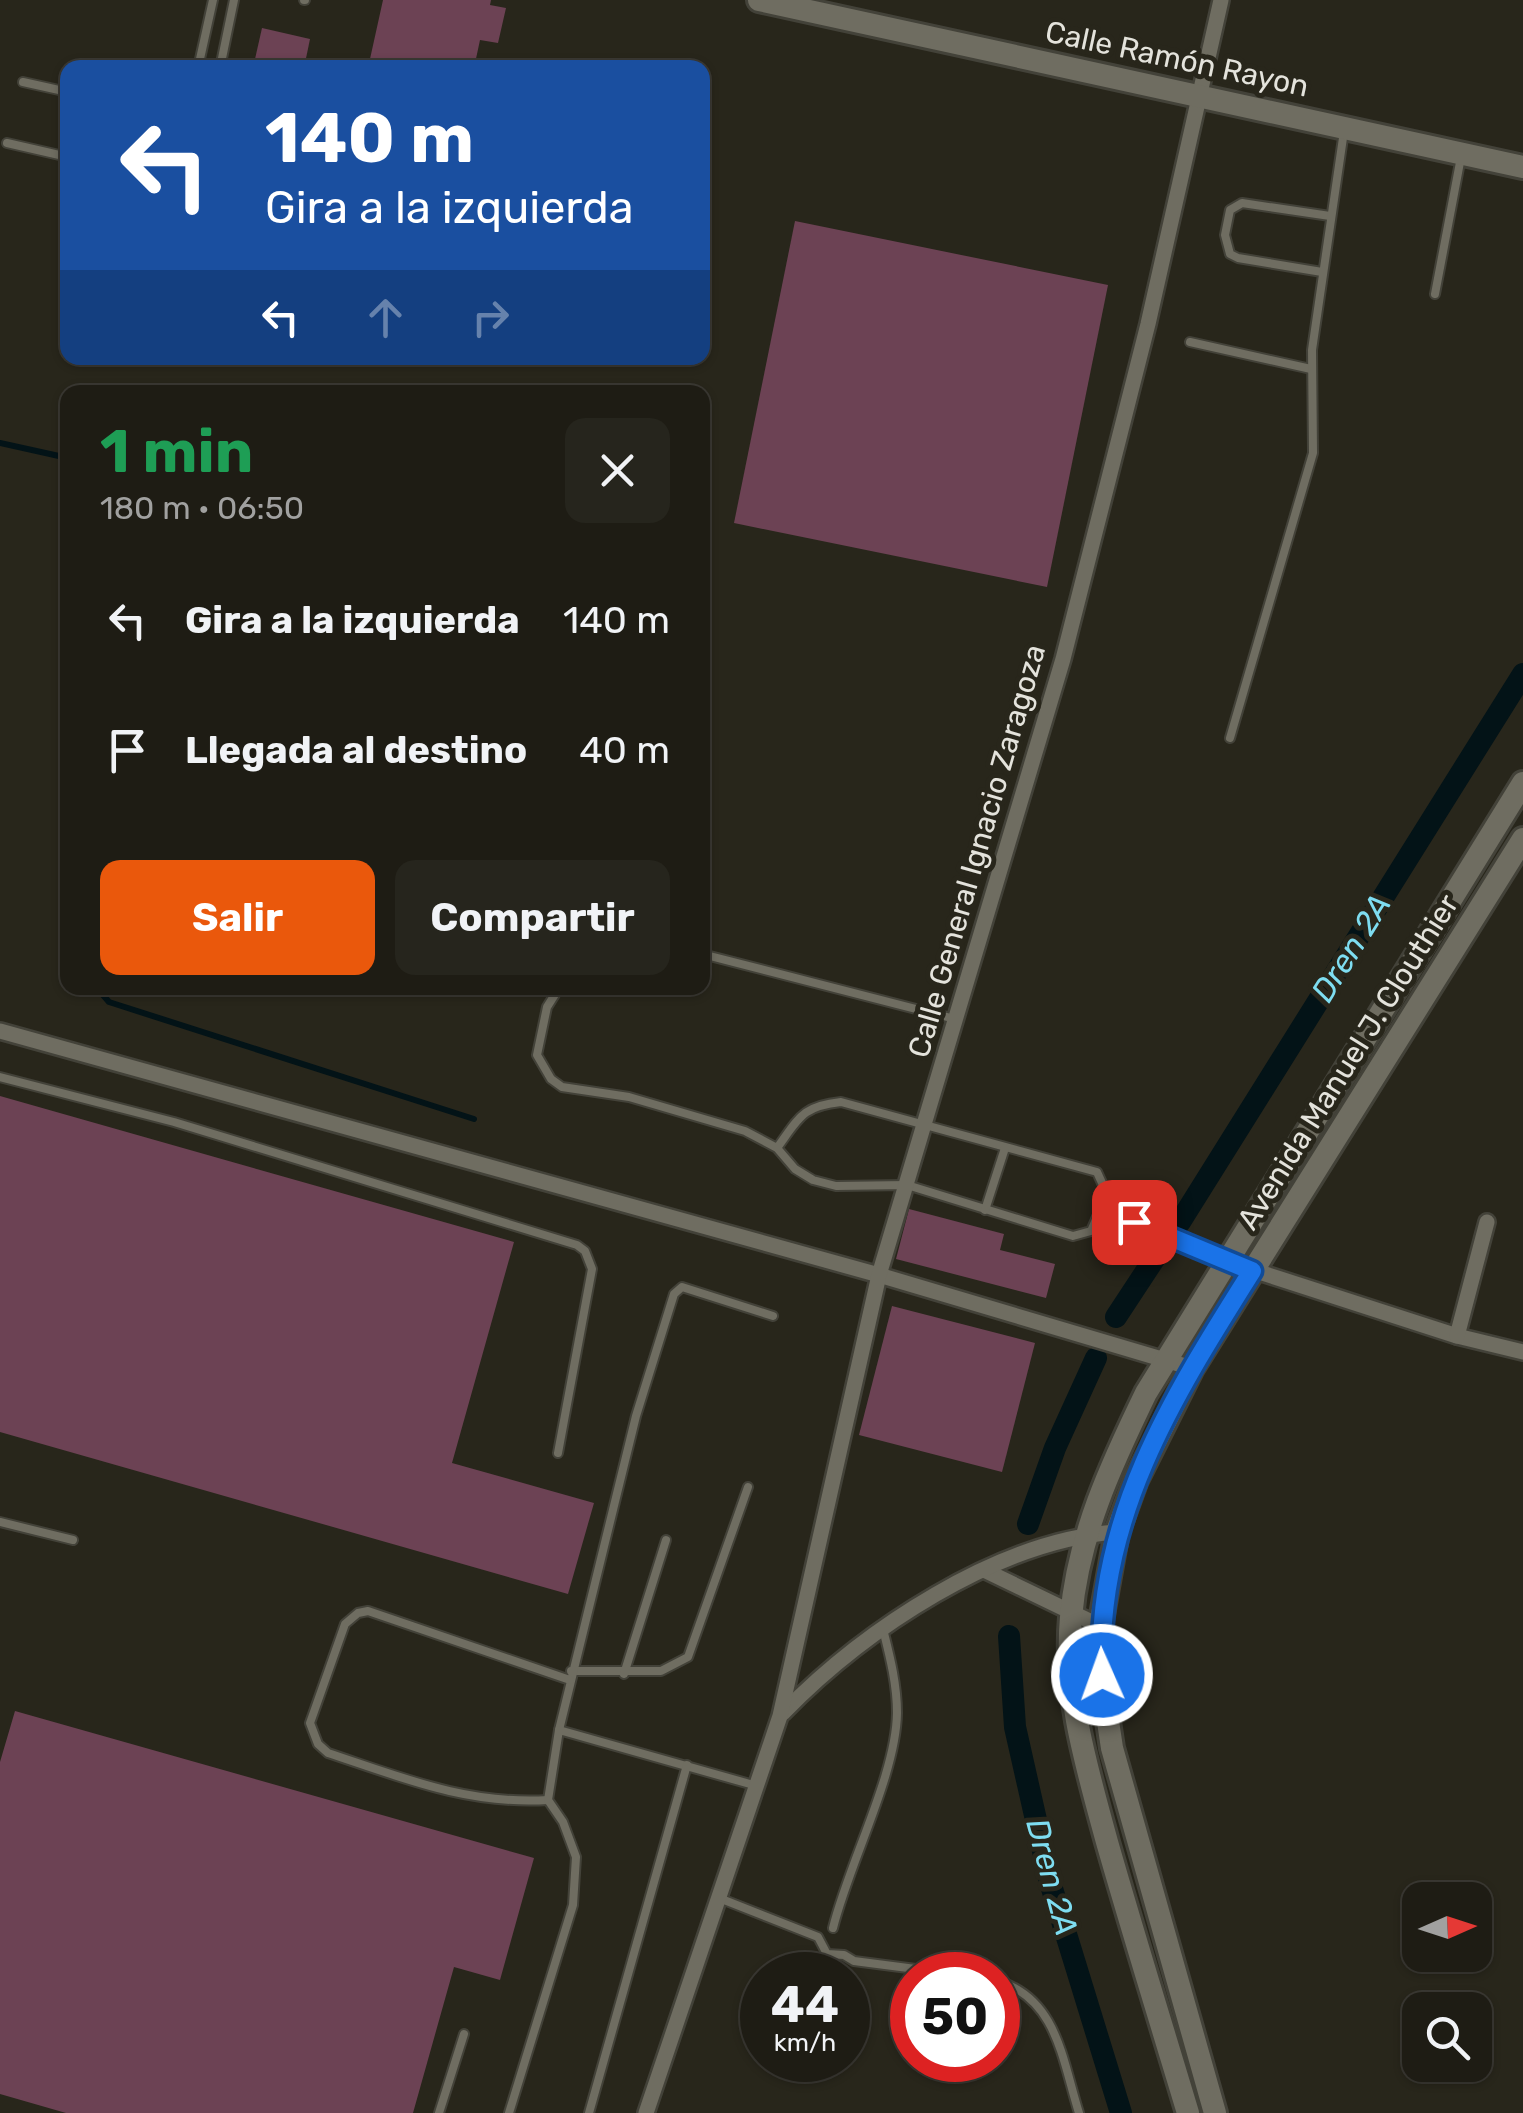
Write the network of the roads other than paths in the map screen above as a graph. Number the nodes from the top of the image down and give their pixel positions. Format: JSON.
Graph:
{"nodes":[{"id":1,"x":213,"y":0,"type":"edge"},
{"id":2,"x":234,"y":0,"type":"edge"},
{"id":3,"x":760,"y":0,"type":"edge"},
{"id":4,"x":1221,"y":0,"type":"edge"},
{"id":5,"x":200,"y":60,"type":"edge"},
{"id":6,"x":222,"y":60,"type":"edge"},
{"id":7,"x":23,"y":82,"type":"dead end"},
{"id":8,"x":60,"y":90,"type":"edge"},
{"id":9,"x":1199,"y":94,"type":"junction"},
{"id":10,"x":1345,"y":127,"type":"junction"},
{"id":11,"x":7,"y":143,"type":"dead end"},
{"id":12,"x":1462,"y":153,"type":"junction"},
{"id":13,"x":60,"y":155,"type":"edge"},
{"id":14,"x":1523,"y":167,"type":"edge"},
{"id":15,"x":1330,"y":216,"type":"junction"},
{"id":16,"x":1322,"y":272,"type":"junction"},
{"id":17,"x":1435,"y":294,"type":"dead end"},
{"id":18,"x":1190,"y":342,"type":"dead end"},
{"id":19,"x":1311,"y":369,"type":"junction"},
{"id":20,"x":1230,"y":738,"type":"dead end"},
{"id":21,"x":1523,"y":782,"type":"edge"},
{"id":22,"x":1498,"y":823,"type":"junction"},
{"id":23,"x":1523,"y":838,"type":"edge"},
{"id":24,"x":710,"y":956,"type":"edge"},
{"id":25,"x":555,"y":995,"type":"edge"},
{"id":26,"x":954,"y":1018,"type":"junction"},
{"id":27,"x":0,"y":1031,"type":"edge"},
{"id":28,"x":0,"y":1077,"type":"edge"},
{"id":29,"x":926,"y":1126,"type":"junction"},
{"id":30,"x":778,"y":1148,"type":"junction"},
{"id":31,"x":1005,"y":1148,"type":"junction"},
{"id":32,"x":907,"y":1184,"type":"junction"},
{"id":33,"x":1103,"y":1209,"type":"junction"},
{"id":34,"x":985,"y":1210,"type":"junction"},
{"id":35,"x":1486,"y":1222,"type":"dead end"},
{"id":36,"x":1225,"y":1260,"type":"junction"},
{"id":37,"x":1252,"y":1271,"type":"junction"},
{"id":38,"x":879,"y":1275,"type":"junction"},
{"id":39,"x":773,"y":1316,"type":"dead end"},
{"id":40,"x":1457,"y":1336,"type":"junction"},
{"id":41,"x":1523,"y":1352,"type":"edge"},
{"id":42,"x":1166,"y":1359,"type":"junction"},
{"id":43,"x":1192,"y":1368,"type":"junction"},
{"id":44,"x":558,"y":1452,"type":"dead end"},
{"id":45,"x":748,"y":1488,"type":"dead end"},
{"id":46,"x":0,"y":1522,"type":"edge"},
{"id":47,"x":1117,"y":1532,"type":"junction"},
{"id":48,"x":1086,"y":1534,"type":"junction"},
{"id":49,"x":73,"y":1540,"type":"dead end"},
{"id":50,"x":666,"y":1540,"type":"dead end"},
{"id":51,"x":986,"y":1572,"type":"junction"},
{"id":52,"x":1071,"y":1616,"type":"junction"},
{"id":53,"x":1100,"y":1626,"type":"junction"},
{"id":54,"x":883,"y":1630,"type":"junction"},
{"id":55,"x":624,"y":1674,"type":"junction"},
{"id":56,"x":570,"y":1675,"type":"junction"},
{"id":57,"x":780,"y":1716,"type":"junction"},
{"id":58,"x":558,"y":1730,"type":"junction"},
{"id":59,"x":687,"y":1765,"type":"junction"},
{"id":60,"x":757,"y":1786,"type":"junction"},
{"id":61,"x":548,"y":1800,"type":"junction"},
{"id":62,"x":719,"y":1898,"type":"junction"},
{"id":63,"x":833,"y":1928,"type":"dead end"},
{"id":64,"x":890,"y":1964,"type":"edge"},
{"id":65,"x":1020,"y":1989,"type":"edge"},
{"id":66,"x":464,"y":2034,"type":"dead end"},
{"id":67,"x":439,"y":2113,"type":"edge"},
{"id":68,"x":509,"y":2113,"type":"edge"},
{"id":69,"x":590,"y":2113,"type":"edge"},
{"id":70,"x":646,"y":2113,"type":"edge"},
{"id":71,"x":1079,"y":2113,"type":"edge"},
{"id":72,"x":1188,"y":2113,"type":"edge"},
{"id":73,"x":1216,"y":2113,"type":"edge"}],
"edges":[{"from":1,"to":5,"type":"lane"},
{"from":2,"to":6,"type":"lane"},
{"from":3,"to":9,"type":"main road","name":"Calle Ramón Rayon"},
{"from":4,"to":9,"type":"street","name":"Calle General Ignacio Zaragoza"},
{"from":7,"to":8,"type":"lane"},
{"from":9,"to":10,"type":"main road","name":"Calle Ramón Rayon"},
{"from":9,"to":26,"type":"street","name":"Calle General Ignacio Zaragoza"},
{"from":10,"to":12,"type":"main road","name":"Calle Ramón Rayon"},
{"from":10,"to":15,"type":"lane"},
{"from":11,"to":13,"type":"lane"},
{"from":12,"to":14,"type":"main road","name":"Calle Ramón Rayon"},
{"from":12,"to":17,"type":"lane"},
{"from":15,"to":16,"type":"lane"},
{"from":15,"to":16,"type":"lane"},
{"from":16,"to":19,"type":"lane"},
{"from":18,"to":19,"type":"lane"},
{"from":19,"to":20,"type":"lane"},
{"from":21,"to":22,"type":"main road","name":"Avenida Manuel J. Clouthier"},
{"from":22,"to":23,"type":"lane"},
{"from":22,"to":36,"type":"main road","name":"Avenida Manuel J. Clouthier"},
{"from":23,"to":37,"type":"main road","name":"Avenida Manuel J. Clouthier"},
{"from":24,"to":26,"type":"lane"},
{"from":25,"to":30,"type":"lane"},
{"from":26,"to":29,"type":"street","name":"Calle General Ignacio Zaragoza"},
{"from":27,"to":38,"type":"street"},
{"from":28,"to":44,"type":"lane"},
{"from":29,"to":30,"type":"lane"},
{"from":29,"to":31,"type":"lane"},
{"from":29,"to":32,"type":"street","name":"Calle General Ignacio Zaragoza"},
{"from":30,"to":32,"type":"lane"},
{"from":31,"to":33,"type":"lane"},
{"from":31,"to":34,"type":"lane"},
{"from":32,"to":34,"type":"lane"},
{"from":32,"to":38,"type":"street","name":"Calle General Ignacio Zaragoza"},
{"from":33,"to":34,"type":"lane"},
{"from":33,"to":36,"type":"lane"},
{"from":35,"to":40,"type":"street"},
{"from":36,"to":37,"type":"street"},
{"from":36,"to":42,"type":"main road","name":"Avenida Manuel J. Clouthier"},
{"from":37,"to":40,"type":"street"},
{"from":37,"to":43,"type":"main road","name":"Avenida Manuel J. Clouthier"},
{"from":38,"to":42,"type":"street"},
{"from":38,"to":57,"type":"street","name":"Calle General Ignacio Zaragoza"},
{"from":39,"to":56,"type":"lane"},
{"from":40,"to":41,"type":"street"},
{"from":42,"to":43,"type":"street"},
{"from":42,"to":48,"type":"main road","name":"Avenida Manuel J. Clouthier"},
{"from":43,"to":47,"type":"main road","name":"Avenida Manuel J. Clouthier"},
{"from":45,"to":55,"type":"lane"},
{"from":46,"to":49,"type":"lane"},
{"from":47,"to":48,"type":"street"},
{"from":47,"to":53,"type":"main road","name":"Avenida Manuel J. Clouthier"},
{"from":48,"to":51,"type":"street"},
{"from":48,"to":52,"type":"main road","name":"Avenida Manuel J. Clouthier"},
{"from":50,"to":55,"type":"lane"},
{"from":51,"to":52,"type":"street"},
{"from":51,"to":54,"type":"street"},
{"from":52,"to":53,"type":"street"},
{"from":52,"to":72,"type":"main road","name":"Avenida Manuel J. Clouthier"},
{"from":53,"to":73,"type":"main road","name":"Avenida Manuel J. Clouthier"},
{"from":54,"to":57,"type":"street"},
{"from":54,"to":63,"type":"lane"},
{"from":55,"to":56,"type":"lane"},
{"from":56,"to":58,"type":"lane"},
{"from":56,"to":61,"type":"lane"},
{"from":57,"to":60,"type":"street","name":"Calle General Ignacio Zaragoza"},
{"from":58,"to":59,"type":"lane"},
{"from":58,"to":61,"type":"lane"},
{"from":59,"to":60,"type":"lane"},
{"from":59,"to":69,"type":"lane"},
{"from":60,"to":62,"type":"street","name":"Calle General Ignacio Zaragoza"},
{"from":61,"to":68,"type":"lane"},
{"from":62,"to":64,"type":"lane"},
{"from":62,"to":70,"type":"street","name":"Calle General Ignacio Zaragoza"},
{"from":65,"to":71,"type":"lane"},
{"from":66,"to":67,"type":"lane"}]}
